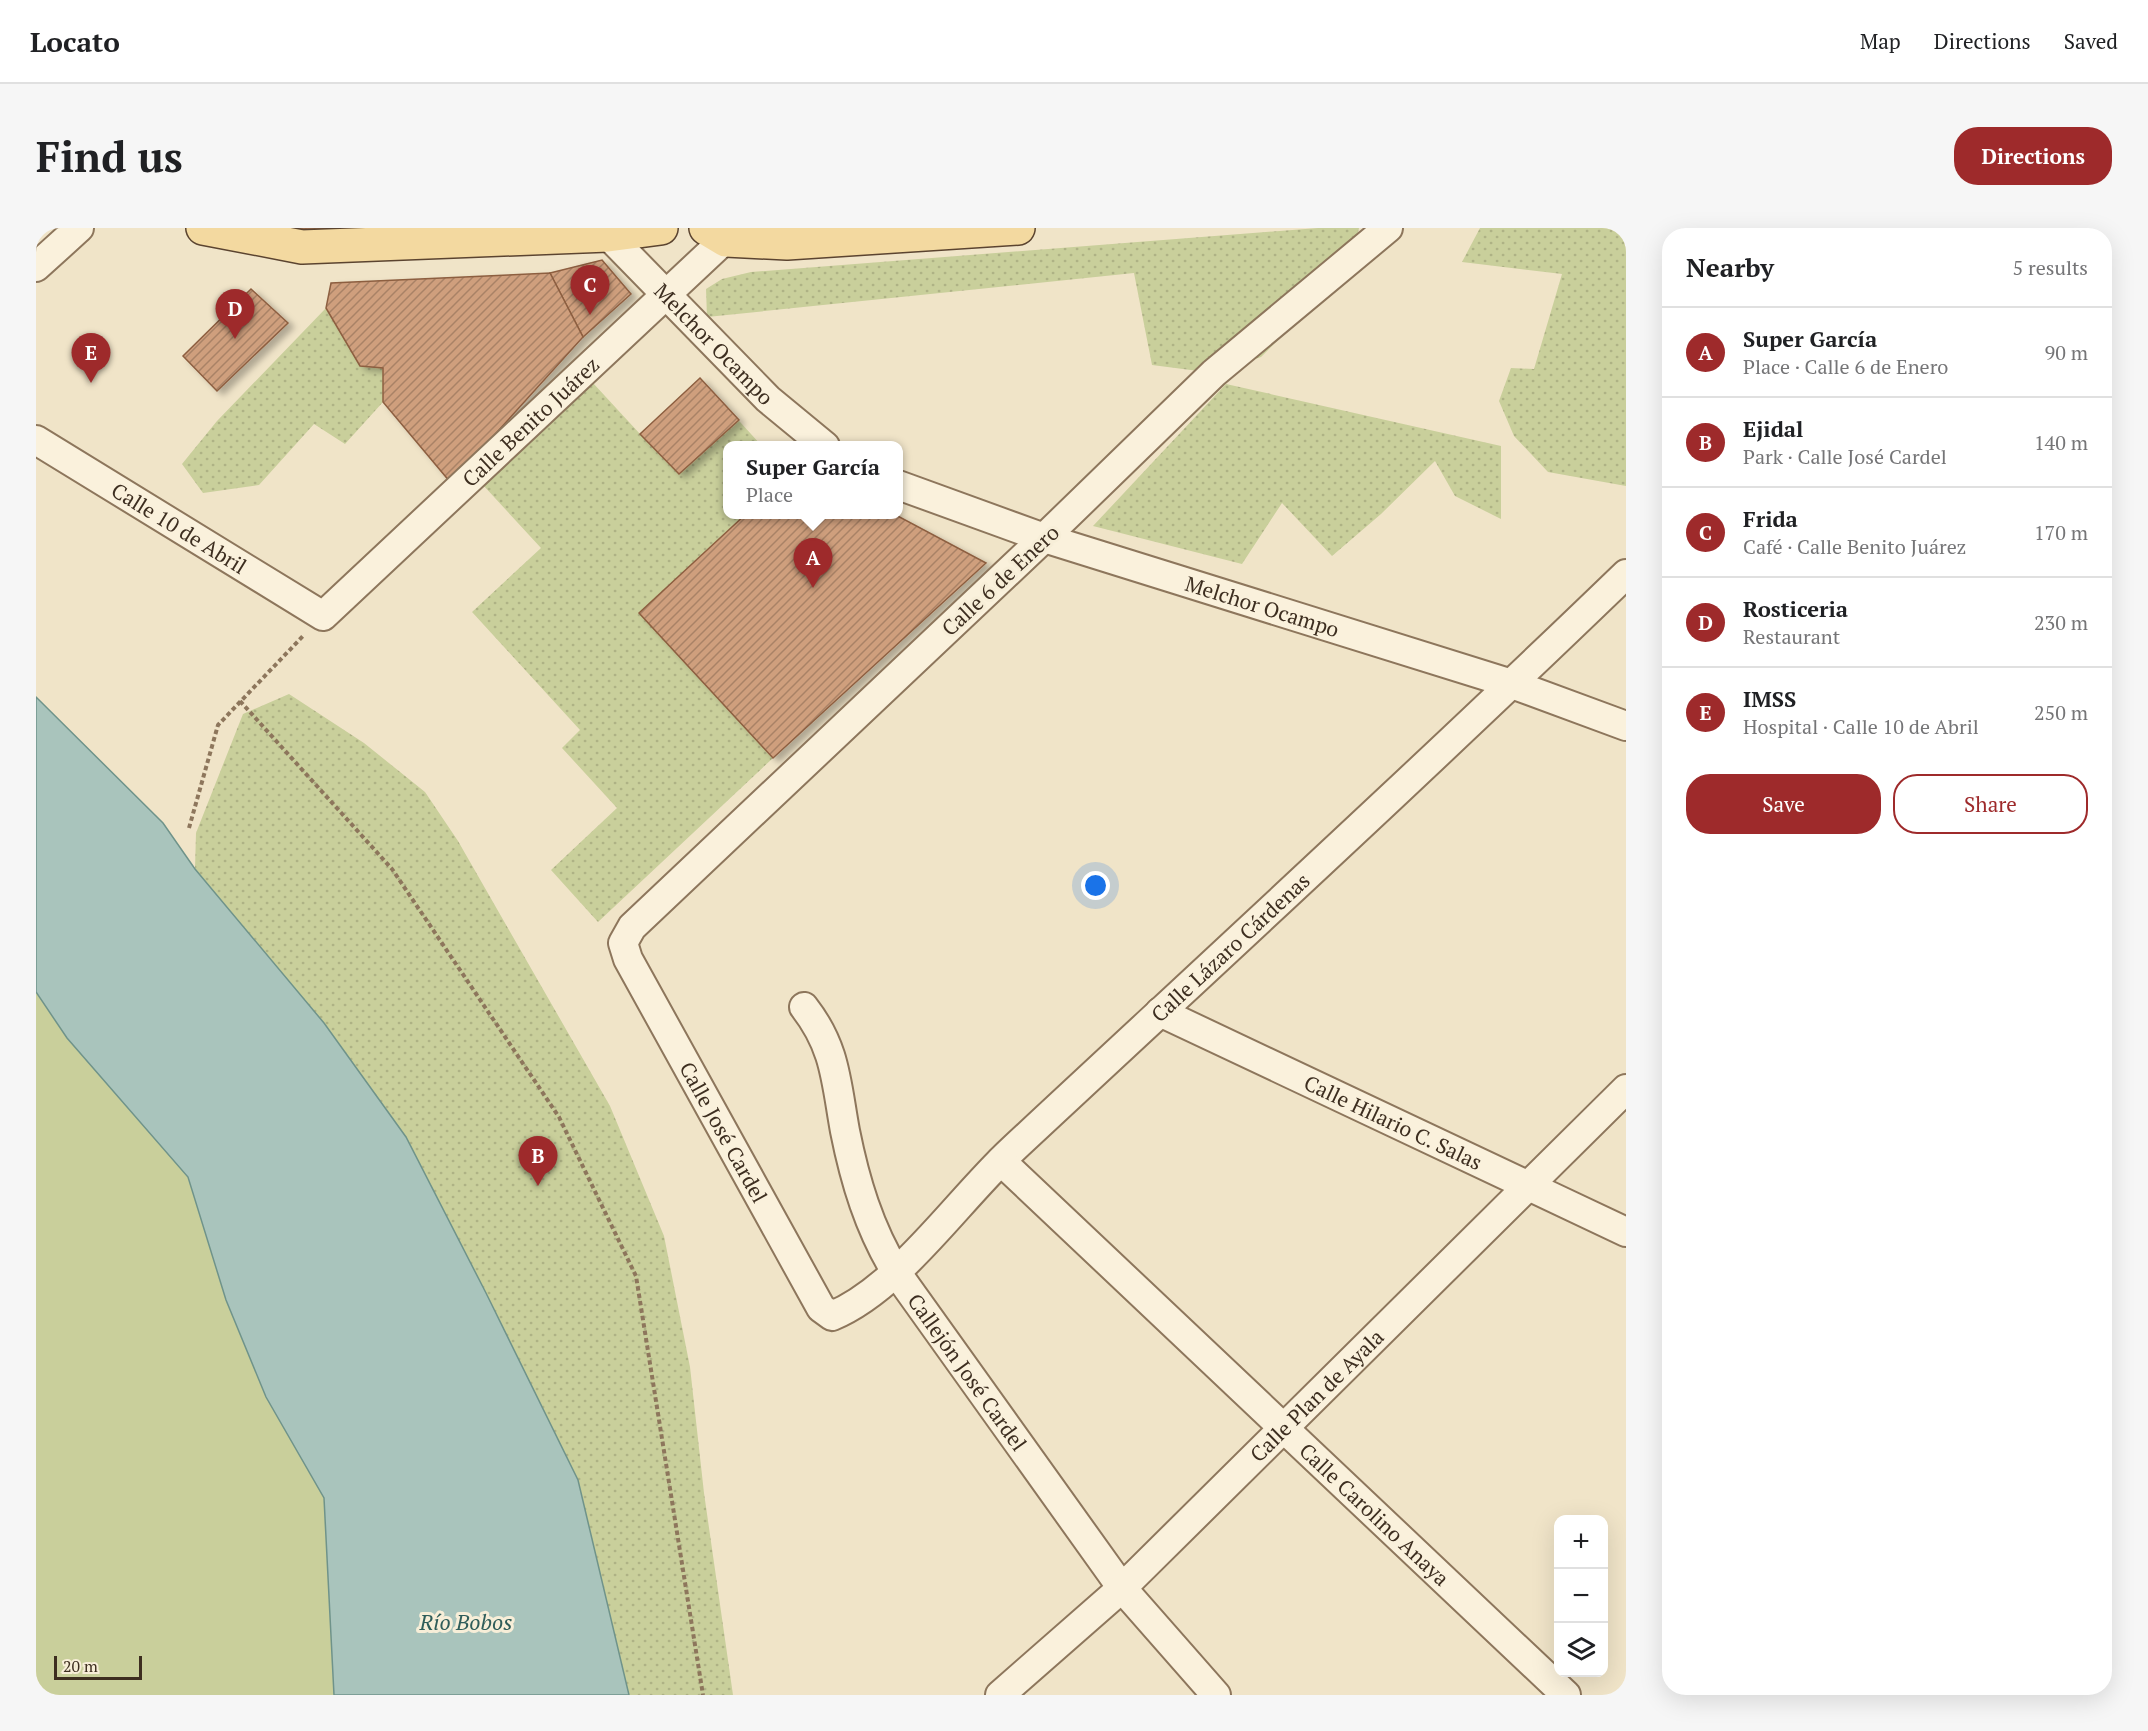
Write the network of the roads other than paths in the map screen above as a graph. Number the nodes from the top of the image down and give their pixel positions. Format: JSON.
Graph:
{"nodes":[{"id":1,"x":79,"y":228,"type":"edge"},
{"id":2,"x":203,"y":228,"type":"edge"},
{"id":3,"x":661,"y":228,"type":"edge"},
{"id":4,"x":1018,"y":228,"type":"edge"},
{"id":5,"x":1388,"y":228,"type":"edge"},
{"id":6,"x":723,"y":232,"type":"edge"},
{"id":7,"x":608,"y":235,"type":"junction"},
{"id":8,"x":36,"y":267,"type":"edge"},
{"id":9,"x":665,"y":294,"type":"junction"},
{"id":10,"x":36,"y":440,"type":"edge"},
{"id":11,"x":819,"y":441,"type":"edge"},
{"id":12,"x":903,"y":486,"type":"edge"},
{"id":13,"x":1044,"y":538,"type":"junction"},
{"id":14,"x":1626,"y":574,"type":"edge"},
{"id":15,"x":323,"y":616,"type":"joint"},
{"id":16,"x":1512,"y":684,"type":"junction"},
{"id":17,"x":1626,"y":726,"type":"edge"},
{"id":18,"x":623,"y":943,"type":"joint"},
{"id":19,"x":804,"y":1007,"type":"dead end"},
{"id":20,"x":1160,"y":1012,"type":"junction"},
{"id":21,"x":1626,"y":1089,"type":"edge"},
{"id":22,"x":1001,"y":1161,"type":"junction"},
{"id":23,"x":1524,"y":1186,"type":"junction"},
{"id":24,"x":1626,"y":1232,"type":"edge"},
{"id":25,"x":896,"y":1272,"type":"junction"},
{"id":26,"x":832,"y":1316,"type":"joint"},
{"id":27,"x":1283,"y":1428,"type":"junction"},
{"id":28,"x":1122,"y":1588,"type":"junction"},
{"id":29,"x":1000,"y":1695,"type":"edge"},
{"id":30,"x":1216,"y":1695,"type":"edge"},
{"id":31,"x":1566,"y":1695,"type":"edge"}],
"edges":[{"from":1,"to":8,"type":"street"},
{"from":2,"to":7,"type":"main road"},
{"from":3,"to":7,"type":"main road"},
{"from":4,"to":6,"type":"main road"},
{"from":5,"to":13,"type":"street","name":"Calle 6 de Enero"},
{"from":6,"to":9,"type":"street","name":"Calle Benito Juárez"},
{"from":7,"to":9,"type":"street","name":"Melchor Ocampo"},
{"from":9,"to":11,"type":"street","name":"Melchor Ocampo"},
{"from":9,"to":15,"type":"street","name":"Calle Benito Juárez"},
{"from":10,"to":15,"type":"street","name":"Calle 10 de Abril"},
{"from":12,"to":13,"type":"street","name":"Melchor Ocampo"},
{"from":13,"to":16,"type":"street","name":"Melchor Ocampo"},
{"from":13,"to":18,"type":"street","name":"Calle 6 de Enero"},
{"from":14,"to":16,"type":"street","name":"Calle Lázaro Cárdenas"},
{"from":16,"to":17,"type":"street","name":"Melchor Ocampo"},
{"from":16,"to":20,"type":"street","name":"Calle Lázaro Cárdenas"},
{"from":18,"to":26,"type":"street","name":"Calle José Cardel"},
{"from":19,"to":25,"type":"street","name":"Callejón José Cardel"},
{"from":20,"to":22,"type":"street","name":"Calle Lázaro Cárdenas"},
{"from":20,"to":23,"type":"street","name":"Calle Hilario C. Salas"},
{"from":21,"to":23,"type":"street","name":"Calle Plan de Ayala"},
{"from":22,"to":25,"type":"street","name":"Calle Lázaro Cárdenas"},
{"from":22,"to":27,"type":"street","name":"Calle Carolino Anaya"},
{"from":23,"to":24,"type":"street","name":"Calle Hilario C. Salas"},
{"from":23,"to":27,"type":"street","name":"Calle Plan de Ayala"},
{"from":25,"to":26,"type":"street","name":"Calle Lázaro Cárdenas"},
{"from":25,"to":28,"type":"street","name":"Callejón José Cardel"},
{"from":27,"to":28,"type":"street","name":"Calle Plan de Ayala"},
{"from":27,"to":31,"type":"street","name":"Calle Carolino Anaya"},
{"from":28,"to":29,"type":"street","name":"Calle Plan de Ayala"},
{"from":28,"to":30,"type":"street","name":"Callejón José Cardel"}]}
